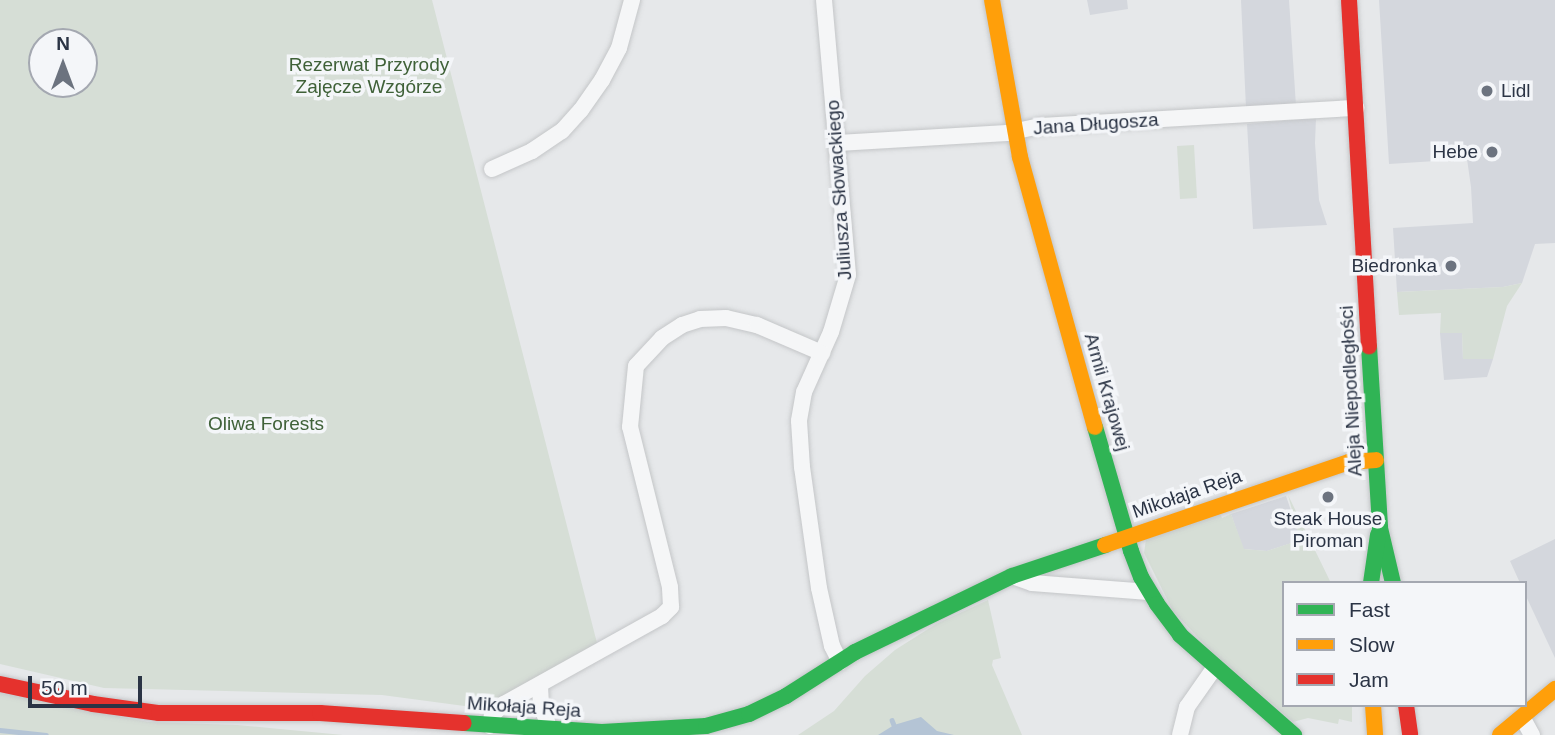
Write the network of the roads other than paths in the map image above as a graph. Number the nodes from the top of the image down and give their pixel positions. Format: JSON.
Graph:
{"nodes":[{"id":1,"x":632,"y":0,"type":"edge"},
{"id":2,"x":824,"y":0,"type":"edge"},
{"id":3,"x":992,"y":0,"type":"edge"},
{"id":4,"x":1349,"y":0,"type":"edge"},
{"id":5,"x":1356,"y":108,"type":"junction"},
{"id":6,"x":1015,"y":131,"type":"junction"},
{"id":7,"x":838,"y":143,"type":"junction"},
{"id":8,"x":492,"y":169,"type":"dead end"},
{"id":9,"x":821,"y":353,"type":"junction"},
{"id":10,"x":1376,"y":460,"type":"junction"},
{"id":11,"x":1380,"y":528,"type":"junction"},
{"id":12,"x":1127,"y":536,"type":"junction"},
{"id":13,"x":1012,"y":576,"type":"junction"},
{"id":14,"x":1371,"y":581,"type":"edge"},
{"id":15,"x":1393,"y":581,"type":"edge"},
{"id":16,"x":1149,"y":592,"type":"junction"},
{"id":17,"x":839,"y":662,"type":"junction"},
{"id":18,"x":1216,"y":667,"type":"junction"},
{"id":19,"x":0,"y":684,"type":"edge"},
{"id":20,"x":540,"y":685,"type":"junction"},
{"id":21,"x":1555,"y":690,"type":"edge"},
{"id":22,"x":1373,"y":707,"type":"edge"},
{"id":23,"x":1406,"y":707,"type":"edge"},
{"id":24,"x":1522,"y":718,"type":"junction"},
{"id":25,"x":490,"y":726,"type":"junction"},
{"id":26,"x":551,"y":730,"type":"junction"},
{"id":27,"x":1180,"y":735,"type":"edge"},
{"id":28,"x":1294,"y":735,"type":"edge"},
{"id":29,"x":1375,"y":735,"type":"edge"},
{"id":30,"x":1410,"y":735,"type":"edge"},
{"id":31,"x":1500,"y":735,"type":"edge"},
{"id":32,"x":1532,"y":735,"type":"edge"}],
"edges":[{"from":1,"to":8,"type":"street"},
{"from":2,"to":7,"type":"street","name":"Juliusza Słowackiego"},
{"from":3,"to":6,"type":"street","name":"Armii Krajowej"},
{"from":4,"to":5,"type":"street","name":"Aleja Niepodległości"},
{"from":5,"to":6,"type":"street","name":"Jana Długosza"},
{"from":5,"to":10,"type":"street","name":"Aleja Niepodległości"},
{"from":6,"to":7,"type":"street","name":"Jana Długosza"},
{"from":6,"to":12,"type":"street","name":"Armii Krajowej"},
{"from":7,"to":9,"type":"street","name":"Juliusza Słowackiego"},
{"from":9,"to":17,"type":"street","name":"Juliusza Słowackiego"},
{"from":9,"to":20,"type":"street"},
{"from":10,"to":11,"type":"street","name":"Aleja Niepodległości"},
{"from":10,"to":12,"type":"street","name":"Mikołaja Reja"},
{"from":11,"to":14,"type":"street","name":"Aleja Niepodległości"},
{"from":11,"to":15,"type":"street","name":"Aleja Niepodległości"},
{"from":12,"to":13,"type":"street","name":"Mikołaja Reja"},
{"from":12,"to":16,"type":"street","name":"Armii Krajowej"},
{"from":13,"to":16,"type":"street"},
{"from":13,"to":17,"type":"street","name":"Mikołaja Reja"},
{"from":16,"to":18,"type":"street","name":"Armii Krajowej"},
{"from":17,"to":26,"type":"street","name":"Mikołaja Reja"},
{"from":18,"to":27,"type":"street"},
{"from":18,"to":28,"type":"street","name":"Armii Krajowej"},
{"from":19,"to":25,"type":"street","name":"Mikołaja Reja"},
{"from":20,"to":25,"type":"street"},
{"from":20,"to":26,"type":"street"},
{"from":21,"to":24,"type":"street"},
{"from":22,"to":29,"type":"street"},
{"from":23,"to":30,"type":"street"},
{"from":24,"to":31,"type":"street"},
{"from":24,"to":32,"type":"street"},
{"from":25,"to":26,"type":"street","name":"Mikołaja Reja"}]}
